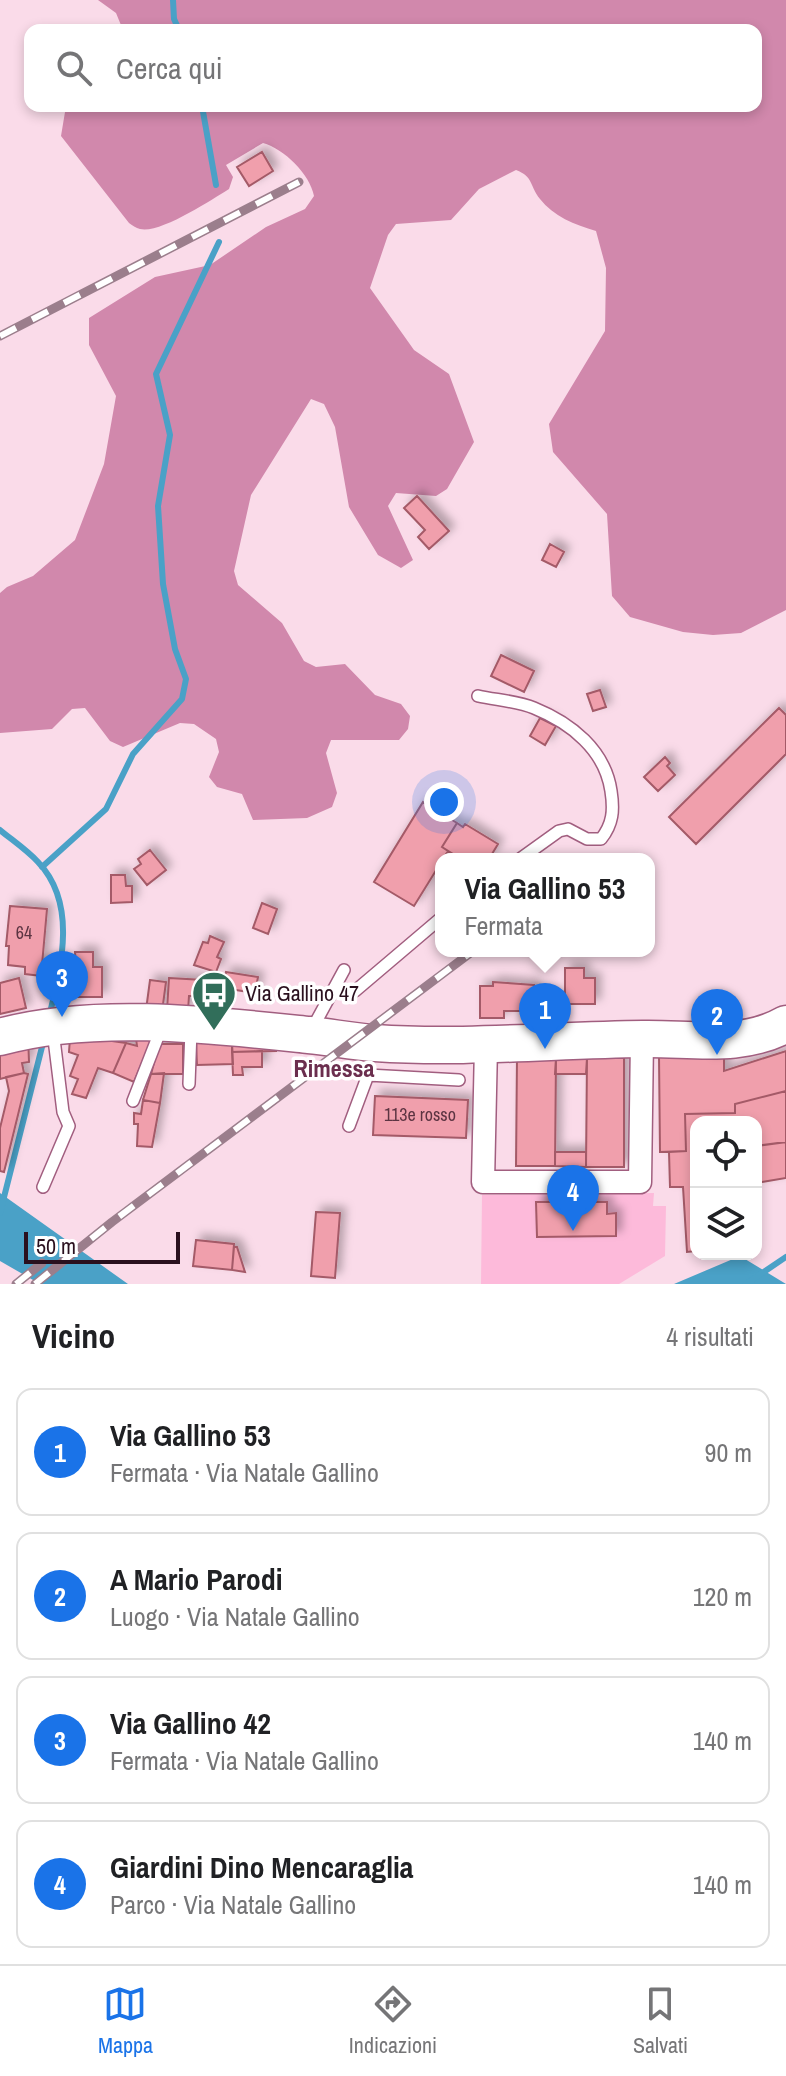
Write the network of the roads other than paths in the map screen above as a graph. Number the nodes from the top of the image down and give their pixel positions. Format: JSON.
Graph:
{"nodes":[{"id":1,"x":478,"y":696,"type":"dead end"},
{"id":2,"x":528,"y":853,"type":"edge"},
{"id":3,"x":435,"y":923,"type":"edge"},
{"id":4,"x":344,"y":970,"type":"dead end"},
{"id":5,"x":214,"y":981,"type":"dead end"},
{"id":6,"x":333,"y":990,"type":"junction"},
{"id":7,"x":786,"y":1024,"type":"edge"},
{"id":8,"x":183,"y":1025,"type":"junction"},
{"id":9,"x":52,"y":1026,"type":"junction"},
{"id":10,"x":308,"y":1035,"type":"junction"},
{"id":11,"x":0,"y":1037,"type":"edge"},
{"id":12,"x":642,"y":1039,"type":"junction"},
{"id":13,"x":486,"y":1046,"type":"junction"},
{"id":14,"x":419,"y":1061,"type":"junction"},
{"id":15,"x":459,"y":1080,"type":"dead end"},
{"id":16,"x":189,"y":1084,"type":"dead end"},
{"id":17,"x":133,"y":1101,"type":"dead end"},
{"id":18,"x":349,"y":1126,"type":"dead end"},
{"id":19,"x":43,"y":1187,"type":"dead end"}],
"edges":[{"from":1,"to":2,"type":"lane"},
{"from":3,"to":6,"type":"lane"},
{"from":4,"to":6,"type":"lane"},
{"from":5,"to":8,"type":"lane"},
{"from":6,"to":10,"type":"lane"},
{"from":7,"to":12,"type":"main road"},
{"from":8,"to":9,"type":"main road"},
{"from":8,"to":10,"type":"main road"},
{"from":8,"to":16,"type":"lane"},
{"from":8,"to":17,"type":"lane"},
{"from":9,"to":11,"type":"main road"},
{"from":9,"to":19,"type":"lane"},
{"from":10,"to":14,"type":"main road"},
{"from":12,"to":13,"type":"main road"},
{"from":12,"to":13,"type":"street"},
{"from":13,"to":14,"type":"main road"},
{"from":14,"to":15,"type":"lane"},
{"from":14,"to":18,"type":"lane"}]}
